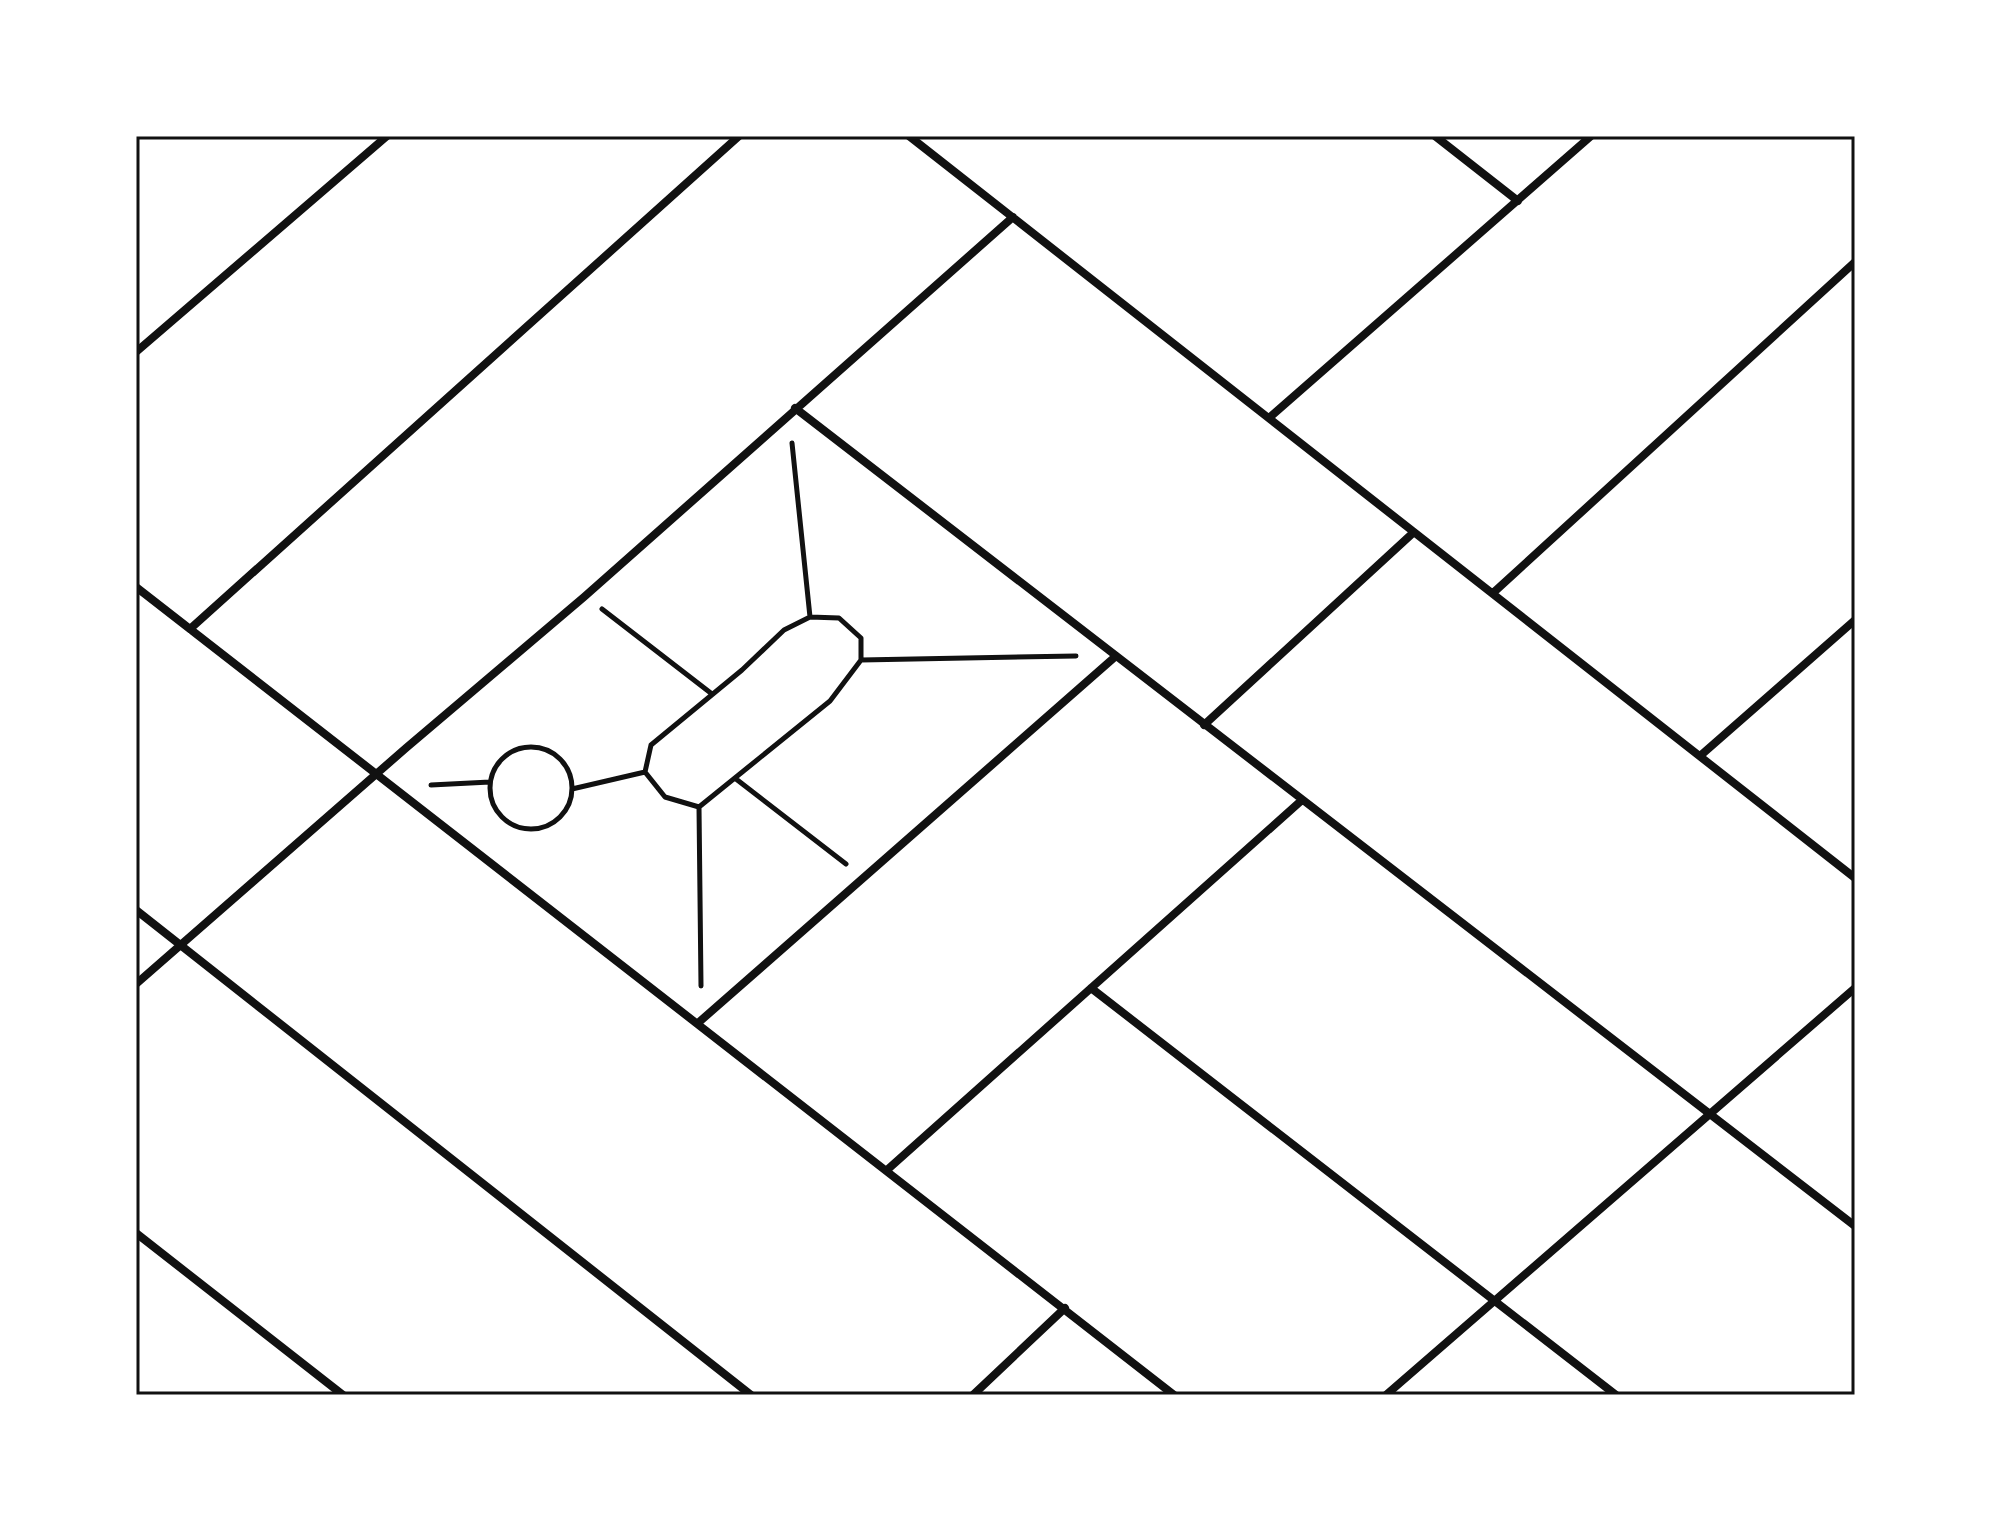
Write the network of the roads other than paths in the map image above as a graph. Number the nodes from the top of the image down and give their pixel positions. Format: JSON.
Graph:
{"nodes":[{"id":1,"x":387,"y":136,"type":"edge"},
{"id":2,"x":739,"y":136,"type":"edge"},
{"id":3,"x":909,"y":136,"type":"edge"},
{"id":4,"x":1435,"y":136,"type":"edge"},
{"id":5,"x":1591,"y":136,"type":"edge"},
{"id":6,"x":1518,"y":201,"type":"junction"},
{"id":7,"x":1013,"y":217,"type":"junction"},
{"id":8,"x":1855,"y":262,"type":"edge"},
{"id":9,"x":136,"y":352,"type":"edge"},
{"id":10,"x":795,"y":408,"type":"junction"},
{"id":11,"x":1269,"y":418,"type":"junction"},
{"id":12,"x":1414,"y":532,"type":"junction"},
{"id":13,"x":136,"y":587,"type":"edge"},
{"id":14,"x":1493,"y":593,"type":"junction"},
{"id":15,"x":1855,"y":620,"type":"edge"},
{"id":16,"x":190,"y":629,"type":"junction"},
{"id":17,"x":1116,"y":656,"type":"junction"},
{"id":18,"x":1204,"y":725,"type":"junction"},
{"id":19,"x":1700,"y":756,"type":"junction"},
{"id":20,"x":377,"y":773,"type":"junction"},
{"id":21,"x":1302,"y":800,"type":"junction"},
{"id":22,"x":1855,"y":878,"type":"edge"},
{"id":23,"x":136,"y":910,"type":"edge"},
{"id":24,"x":180,"y":945,"type":"junction"},
{"id":25,"x":136,"y":984,"type":"edge"},
{"id":26,"x":1091,"y":988,"type":"junction"},
{"id":27,"x":1855,"y":988,"type":"edge"},
{"id":28,"x":698,"y":1023,"type":"junction"},
{"id":29,"x":1709,"y":1114,"type":"junction"},
{"id":30,"x":887,"y":1170,"type":"junction"},
{"id":31,"x":1855,"y":1226,"type":"edge"},
{"id":32,"x":136,"y":1233,"type":"edge"},
{"id":33,"x":1495,"y":1300,"type":"junction"},
{"id":34,"x":1065,"y":1308,"type":"junction"},
{"id":35,"x":343,"y":1395,"type":"edge"},
{"id":36,"x":751,"y":1395,"type":"edge"},
{"id":37,"x":973,"y":1395,"type":"edge"},
{"id":38,"x":1174,"y":1395,"type":"edge"},
{"id":39,"x":1386,"y":1395,"type":"edge"},
{"id":40,"x":1616,"y":1395,"type":"edge"}],
"edges":[{"from":1,"to":9,"type":"street"},
{"from":2,"to":16,"type":"street"},
{"from":3,"to":7,"type":"street"},
{"from":4,"to":6,"type":"street"},
{"from":5,"to":6,"type":"street"},
{"from":6,"to":11,"type":"street"},
{"from":7,"to":10,"type":"street"},
{"from":7,"to":11,"type":"street"},
{"from":8,"to":14,"type":"street"},
{"from":10,"to":17,"type":"street"},
{"from":10,"to":20,"type":"street"},
{"from":11,"to":12,"type":"street"},
{"from":12,"to":14,"type":"street"},
{"from":12,"to":18,"type":"street"},
{"from":13,"to":16,"type":"street"},
{"from":14,"to":19,"type":"street"},
{"from":15,"to":19,"type":"street"},
{"from":16,"to":20,"type":"street"},
{"from":17,"to":18,"type":"street"},
{"from":17,"to":28,"type":"street"},
{"from":18,"to":21,"type":"street"},
{"from":19,"to":22,"type":"street"},
{"from":20,"to":24,"type":"street"},
{"from":20,"to":28,"type":"street"},
{"from":21,"to":26,"type":"street"},
{"from":21,"to":29,"type":"street"},
{"from":23,"to":24,"type":"street"},
{"from":24,"to":25,"type":"street"},
{"from":24,"to":36,"type":"street"},
{"from":26,"to":30,"type":"street"},
{"from":26,"to":33,"type":"street"},
{"from":27,"to":29,"type":"street"},
{"from":28,"to":30,"type":"street"},
{"from":29,"to":31,"type":"street"},
{"from":29,"to":33,"type":"street"},
{"from":30,"to":34,"type":"street"},
{"from":32,"to":35,"type":"street"},
{"from":33,"to":39,"type":"street"},
{"from":33,"to":40,"type":"street"},
{"from":34,"to":37,"type":"street"},
{"from":34,"to":38,"type":"street"}]}
